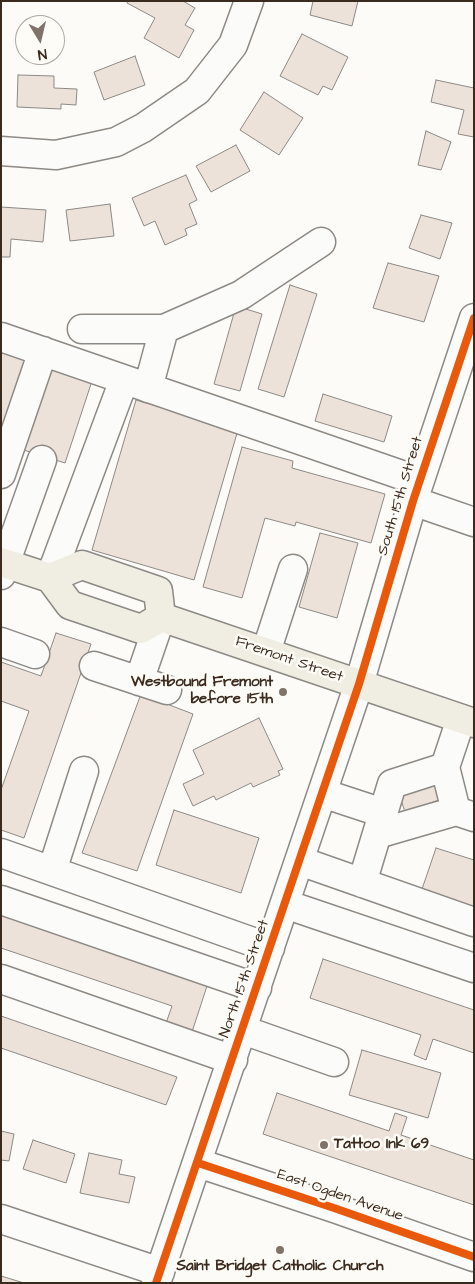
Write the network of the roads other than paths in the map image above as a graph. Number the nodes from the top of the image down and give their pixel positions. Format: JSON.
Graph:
{"nodes":[{"id":1,"x":249,"y":1,"type":"edge"},
{"id":2,"x":1,"y":151,"type":"edge"},
{"id":3,"x":321,"y":242,"type":"dead end"},
{"id":4,"x":474,"y":318,"type":"edge"},
{"id":5,"x":82,"y":329,"type":"dead end"},
{"id":6,"x":164,"y":329,"type":"junction"},
{"id":7,"x":1,"y":337,"type":"edge"},
{"id":8,"x":43,"y":351,"type":"junction"},
{"id":9,"x":136,"y":384,"type":"junction"},
{"id":10,"x":42,"y":460,"type":"dead end"},
{"id":11,"x":1,"y":474,"type":"edge"},
{"id":12,"x":416,"y":491,"type":"junction"},
{"id":13,"x":474,"y":522,"type":"edge"},
{"id":14,"x":3,"y":566,"type":"edge"},
{"id":15,"x":293,"y":569,"type":"dead end"},
{"id":16,"x":50,"y":578,"type":"junction"},
{"id":17,"x":161,"y":617,"type":"junction"},
{"id":18,"x":1,"y":642,"type":"edge"},
{"id":19,"x":266,"y":652,"type":"junction"},
{"id":20,"x":35,"y":654,"type":"dead end"},
{"id":21,"x":94,"y":666,"type":"dead end"},
{"id":22,"x":140,"y":681,"type":"junction"},
{"id":23,"x":359,"y":684,"type":"junction"},
{"id":24,"x":167,"y":690,"type":"dead end"},
{"id":25,"x":467,"y":721,"type":"edge"},
{"id":26,"x":445,"y":767,"type":"junction"},
{"id":27,"x":84,"y":770,"type":"dead end"},
{"id":28,"x":322,"y":793,"type":"junction"},
{"id":29,"x":465,"y":814,"type":"edge"},
{"id":30,"x":380,"y":823,"type":"junction"},
{"id":31,"x":1,"y":853,"type":"edge"},
{"id":32,"x":300,"y":861,"type":"junction"},
{"id":33,"x":52,"y":871,"type":"junction"},
{"id":34,"x":362,"y":883,"type":"junction"},
{"id":35,"x":1,"y":900,"type":"edge"},
{"id":36,"x":285,"y":904,"type":"junction"},
{"id":37,"x":474,"y":922,"type":"edge"},
{"id":38,"x":270,"y":948,"type":"junction"},
{"id":39,"x":474,"y":968,"type":"edge"},
{"id":40,"x":1,"y":980,"type":"edge"},
{"id":41,"x":257,"y":988,"type":"junction"},
{"id":42,"x":243,"y":1030,"type":"junction"},
{"id":43,"x":233,"y":1060,"type":"junction"},
{"id":44,"x":334,"y":1062,"type":"dead end"},
{"id":45,"x":198,"y":1163,"type":"junction"},
{"id":46,"x":1,"y":1219,"type":"edge"},
{"id":47,"x":474,"y":1257,"type":"edge"},
{"id":48,"x":158,"y":1278,"type":"edge"}],
"edges":[{"from":1,"to":2,"type":"street"},
{"from":3,"to":6,"type":"street"},
{"from":4,"to":12,"type":"street","name":"South 15th Street"},
{"from":5,"to":6,"type":"street"},
{"from":6,"to":9,"type":"street"},
{"from":7,"to":8,"type":"street"},
{"from":8,"to":9,"type":"street"},
{"from":8,"to":11,"type":"street"},
{"from":9,"to":12,"type":"street"},
{"from":9,"to":16,"type":"street"},
{"from":10,"to":14,"type":"street"},
{"from":12,"to":13,"type":"street"},
{"from":12,"to":23,"type":"street","name":"South 15th Street"},
{"from":14,"to":16,"type":"main road"},
{"from":15,"to":19,"type":"street"},
{"from":16,"to":17,"type":"main road"},
{"from":16,"to":17,"type":"main road"},
{"from":17,"to":19,"type":"main road","name":"Fremont Street"},
{"from":17,"to":22,"type":"street"},
{"from":18,"to":20,"type":"street"},
{"from":19,"to":23,"type":"main road","name":"Fremont Street"},
{"from":21,"to":22,"type":"street"},
{"from":22,"to":24,"type":"street"},
{"from":23,"to":25,"type":"main road","name":"Fremont Street"},
{"from":23,"to":28,"type":"street","name":"North 15th Street"},
{"from":25,"to":26,"type":"street"},
{"from":26,"to":29,"type":"street"},
{"from":26,"to":30,"type":"street"},
{"from":27,"to":33,"type":"street"},
{"from":28,"to":30,"type":"street"},
{"from":28,"to":32,"type":"street","name":"North 15th Street"},
{"from":29,"to":30,"type":"street"},
{"from":30,"to":34,"type":"street"},
{"from":31,"to":33,"type":"street"},
{"from":32,"to":34,"type":"street"},
{"from":32,"to":36,"type":"street","name":"North 15th Street"},
{"from":33,"to":38,"type":"street"},
{"from":34,"to":37,"type":"street"},
{"from":35,"to":41,"type":"street"},
{"from":36,"to":38,"type":"street","name":"North 15th Street"},
{"from":36,"to":39,"type":"street"},
{"from":38,"to":41,"type":"street","name":"North 15th Street"},
{"from":40,"to":43,"type":"street"},
{"from":41,"to":42,"type":"street","name":"North 15th Street"},
{"from":42,"to":43,"type":"street","name":"North 15th Street"},
{"from":42,"to":44,"type":"street"},
{"from":43,"to":45,"type":"street","name":"North 15th Street"},
{"from":45,"to":47,"type":"street","name":"East Ogden Avenue"},
{"from":45,"to":48,"type":"street","name":"North 15th Street"},
{"from":46,"to":48,"type":"street"}]}
